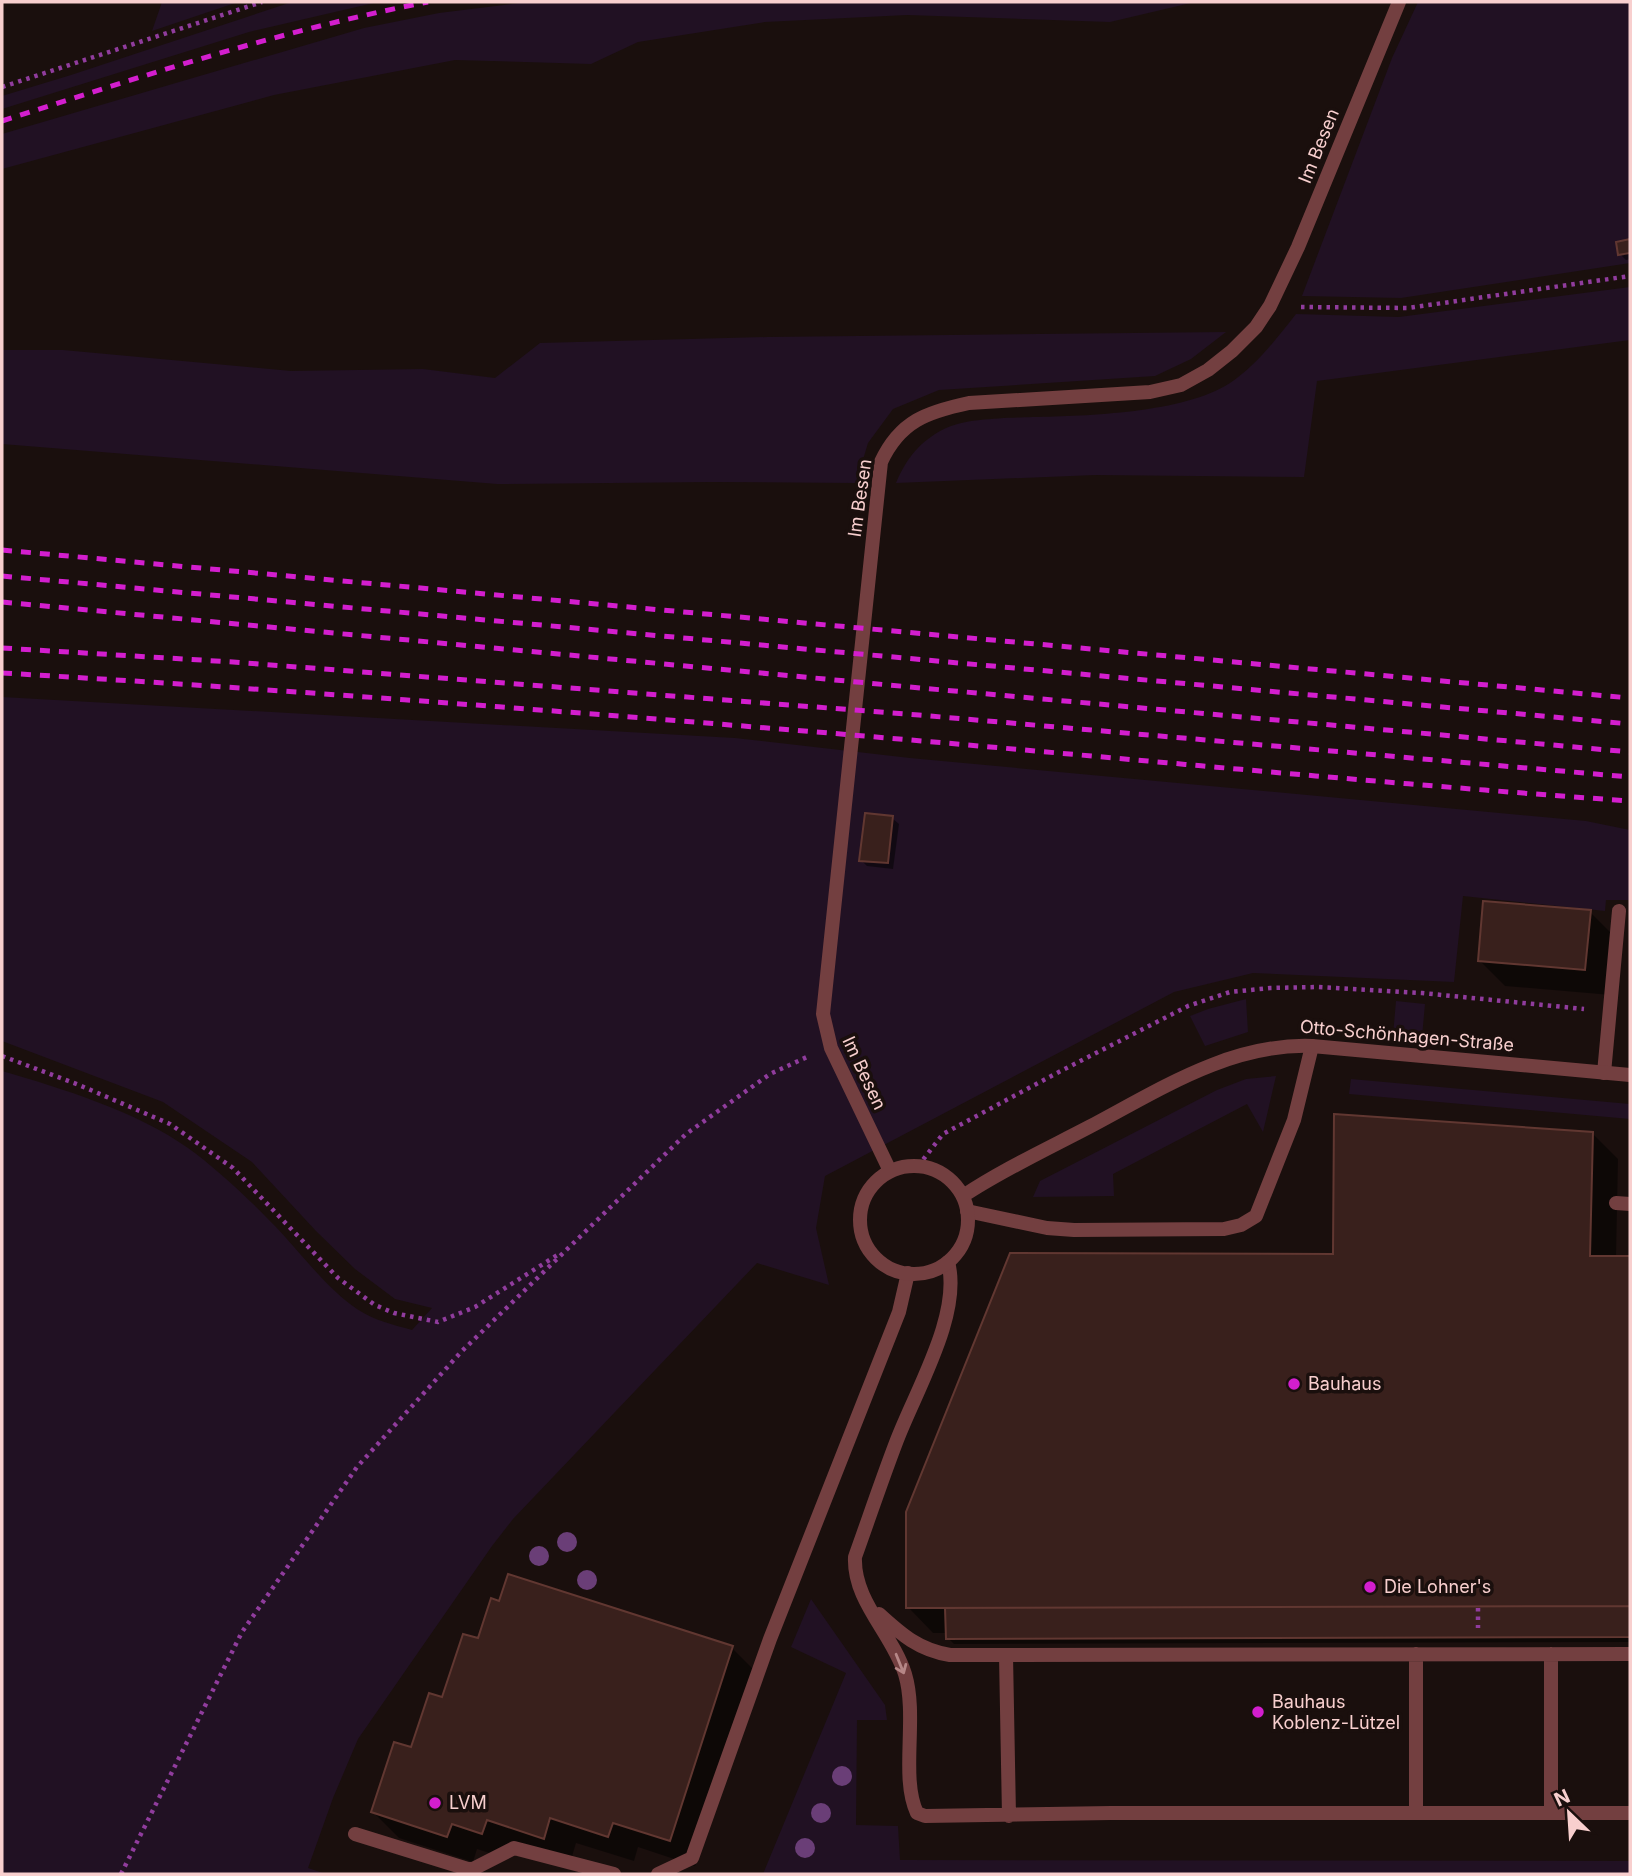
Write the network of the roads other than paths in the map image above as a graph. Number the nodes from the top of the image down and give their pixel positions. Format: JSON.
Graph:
{"nodes":[{"id":1,"x":1399,"y":2,"type":"edge"},
{"id":2,"x":1619,"y":911,"type":"dead end"},
{"id":3,"x":1312,"y":1046,"type":"junction"},
{"id":4,"x":1604,"y":1073,"type":"junction"},
{"id":5,"x":1630,"y":1075,"type":"edge"},
{"id":6,"x":890,"y":1171,"type":"junction"},
{"id":7,"x":963,"y":1196,"type":"junction"},
{"id":8,"x":967,"y":1211,"type":"junction"},
{"id":9,"x":948,"y":1262,"type":"junction"},
{"id":10,"x":908,"y":1273,"type":"junction"},
{"id":11,"x":868,"y":1604,"type":"junction"},
{"id":12,"x":1006,"y":1654,"type":"junction"},
{"id":13,"x":1416,"y":1654,"type":"junction"},
{"id":14,"x":1551,"y":1654,"type":"junction"},
{"id":15,"x":1630,"y":1654,"type":"edge"},
{"id":16,"x":1416,"y":1813,"type":"junction"},
{"id":17,"x":1551,"y":1813,"type":"junction"},
{"id":18,"x":1630,"y":1813,"type":"edge"},
{"id":19,"x":1009,"y":1816,"type":"junction"},
{"id":20,"x":355,"y":1834,"type":"dead end"},
{"id":21,"x":614,"y":1874,"type":"edge"},
{"id":22,"x":658,"y":1874,"type":"edge"}],
"edges":[{"from":1,"to":6,"type":"street","name":"Im Besen"},
{"from":2,"to":4,"type":"street"},
{"from":3,"to":4,"type":"street","name":"Otto-Schönhagen-Straße"},
{"from":3,"to":7,"type":"street","name":"Otto-Schönhagen-Straße"},
{"from":3,"to":8,"type":"street"},
{"from":4,"to":5,"type":"street","name":"Otto-Schönhagen-Straße"},
{"from":6,"to":7,"type":"street"},
{"from":6,"to":10,"type":"street"},
{"from":7,"to":8,"type":"street"},
{"from":8,"to":9,"type":"street"},
{"from":9,"to":10,"type":"street"},
{"from":9,"to":11,"type":"street"},
{"from":10,"to":22,"type":"street"},
{"from":11,"to":12,"type":"street"},
{"from":11,"to":19,"type":"street","one_way":true},
{"from":12,"to":13,"type":"street"},
{"from":12,"to":19,"type":"street"},
{"from":13,"to":14,"type":"street"},
{"from":13,"to":16,"type":"street"},
{"from":14,"to":15,"type":"street"},
{"from":14,"to":17,"type":"street"},
{"from":16,"to":17,"type":"street"},
{"from":16,"to":19,"type":"street"},
{"from":17,"to":18,"type":"street"},
{"from":20,"to":21,"type":"street"}]}
